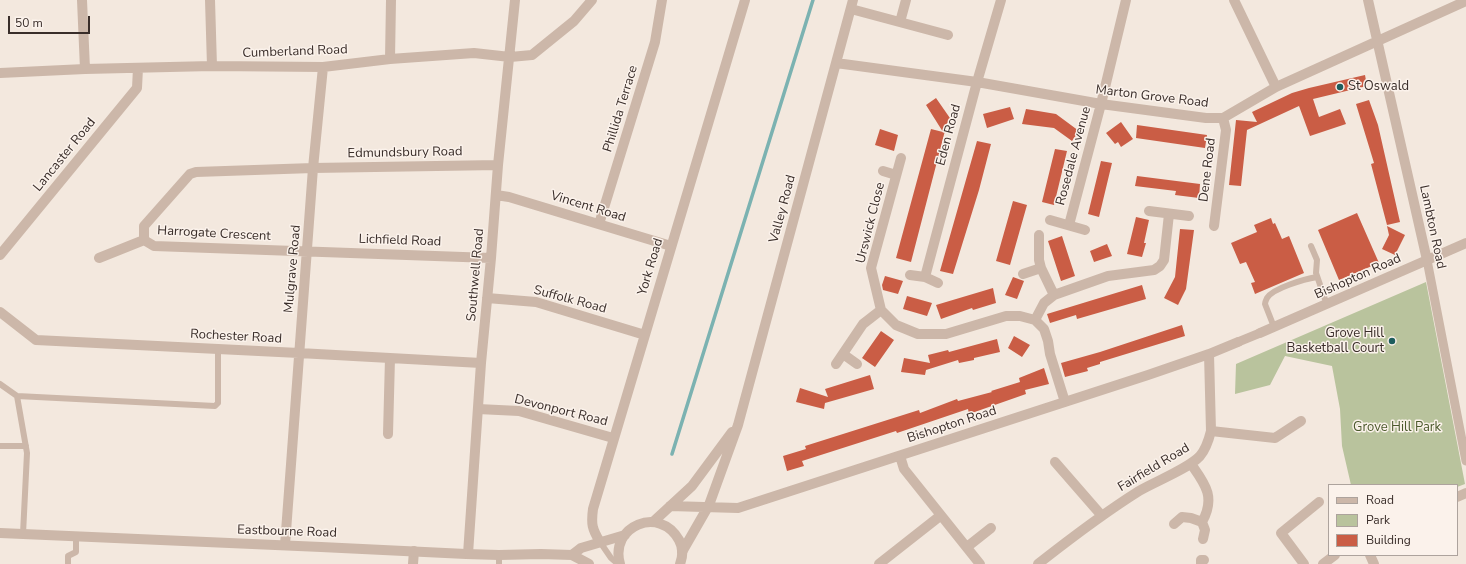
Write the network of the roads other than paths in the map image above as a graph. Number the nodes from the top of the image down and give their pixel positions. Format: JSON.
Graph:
{"nodes":[{"id":1,"x":82,"y":0,"type":"edge"},
{"id":2,"x":210,"y":0,"type":"edge"},
{"id":3,"x":391,"y":0,"type":"edge"},
{"id":4,"x":514,"y":0,"type":"edge"},
{"id":5,"x":592,"y":0,"type":"edge"},
{"id":6,"x":662,"y":0,"type":"edge"},
{"id":7,"x":745,"y":0,"type":"edge"},
{"id":8,"x":906,"y":0,"type":"edge"},
{"id":9,"x":1001,"y":0,"type":"edge"},
{"id":10,"x":1126,"y":0,"type":"edge"},
{"id":11,"x":1234,"y":0,"type":"edge"},
{"id":12,"x":1368,"y":0,"type":"edge"},
{"id":13,"x":1466,"y":1,"type":"edge"},
{"id":14,"x":852,"y":4,"type":"edge"},
{"id":15,"x":900,"y":22,"type":"junction"},
{"id":16,"x":948,"y":35,"type":"dead end"},
{"id":17,"x":1378,"y":41,"type":"junction"},
{"id":18,"x":510,"y":57,"type":"junction"},
{"id":19,"x":390,"y":59,"type":"junction"},
{"id":20,"x":836,"y":63,"type":"junction"},
{"id":21,"x":212,"y":66,"type":"junction"},
{"id":22,"x":323,"y":67,"type":"junction"},
{"id":23,"x":138,"y":68,"type":"junction"},
{"id":24,"x":85,"y":69,"type":"junction"},
{"id":25,"x":0,"y":73,"type":"edge"},
{"id":26,"x":977,"y":82,"type":"junction"},
{"id":27,"x":1276,"y":87,"type":"junction"},
{"id":28,"x":1101,"y":104,"type":"junction"},
{"id":29,"x":1223,"y":118,"type":"junction"},
{"id":30,"x":901,"y":158,"type":"dead end"},
{"id":31,"x":498,"y":165,"type":"junction"},
{"id":32,"x":313,"y":168,"type":"junction"},
{"id":33,"x":882,"y":171,"type":"dead end"},
{"id":34,"x":896,"y":175,"type":"junction"},
{"id":35,"x":496,"y":195,"type":"junction"},
{"id":36,"x":1149,"y":211,"type":"dead end"},
{"id":37,"x":1169,"y":214,"type":"junction"},
{"id":38,"x":1189,"y":216,"type":"dead end"},
{"id":39,"x":1050,"y":220,"type":"dead end"},
{"id":40,"x":599,"y":224,"type":"junction"},
{"id":41,"x":1069,"y":225,"type":"junction"},
{"id":42,"x":1214,"y":226,"type":"dead end"},
{"id":43,"x":1085,"y":230,"type":"dead end"},
{"id":44,"x":1039,"y":235,"type":"dead end"},
{"id":45,"x":144,"y":240,"type":"junction"},
{"id":46,"x":1466,"y":243,"type":"edge"},
{"id":47,"x":671,"y":246,"type":"junction"},
{"id":48,"x":1311,"y":246,"type":"dead end"},
{"id":49,"x":308,"y":251,"type":"junction"},
{"id":50,"x":0,"y":255,"type":"edge"},
{"id":51,"x":99,"y":258,"type":"dead end"},
{"id":52,"x":491,"y":258,"type":"junction"},
{"id":53,"x":1427,"y":260,"type":"junction"},
{"id":54,"x":1041,"y":268,"type":"junction"},
{"id":55,"x":1023,"y":274,"type":"dead end"},
{"id":56,"x":910,"y":275,"type":"dead end"},
{"id":57,"x":925,"y":277,"type":"junction"},
{"id":58,"x":1317,"y":277,"type":"junction"},
{"id":59,"x":938,"y":283,"type":"dead end"},
{"id":60,"x":1054,"y":295,"type":"junction"},
{"id":61,"x":487,"y":298,"type":"junction"},
{"id":62,"x":1327,"y":305,"type":"junction"},
{"id":63,"x":881,"y":310,"type":"junction"},
{"id":64,"x":0,"y":312,"type":"edge"},
{"id":65,"x":1035,"y":320,"type":"junction"},
{"id":66,"x":1274,"y":327,"type":"junction"},
{"id":67,"x":1260,"y":333,"type":"joint"},
{"id":68,"x":645,"y":335,"type":"junction"},
{"id":69,"x":1238,"y":342,"type":"joint"},
{"id":70,"x":218,"y":349,"type":"junction"},
{"id":71,"x":299,"y":352,"type":"junction"},
{"id":72,"x":843,"y":354,"type":"junction"},
{"id":73,"x":1209,"y":354,"type":"junction"},
{"id":74,"x":390,"y":358,"type":"junction"},
{"id":75,"x":481,"y":363,"type":"junction"},
{"id":76,"x":836,"y":364,"type":"dead end"},
{"id":77,"x":857,"y":364,"type":"dead end"},
{"id":78,"x":0,"y":384,"type":"edge"},
{"id":79,"x":17,"y":396,"type":"junction"},
{"id":80,"x":1065,"y":402,"type":"junction"},
{"id":81,"x":478,"y":408,"type":"junction"},
{"id":82,"x":1301,"y":421,"type":"dead end"},
{"id":83,"x":738,"y":425,"type":"junction"},
{"id":84,"x":1211,"y":431,"type":"junction"},
{"id":85,"x":388,"y":434,"type":"dead end"},
{"id":86,"x":613,"y":438,"type":"junction"},
{"id":87,"x":0,"y":446,"type":"edge"},
{"id":88,"x":26,"y":446,"type":"junction"},
{"id":89,"x":900,"y":456,"type":"junction"},
{"id":90,"x":1466,"y":461,"type":"edge"},
{"id":91,"x":1055,"y":462,"type":"dead end"},
{"id":92,"x":1191,"y":464,"type":"junction"},
{"id":93,"x":1319,"y":502,"type":"dead end"},
{"id":94,"x":670,"y":506,"type":"junction"},
{"id":95,"x":708,"y":507,"type":"junction"},
{"id":96,"x":940,"y":516,"type":"junction"},
{"id":97,"x":1102,"y":516,"type":"junction"},
{"id":98,"x":653,"y":522,"type":"junction"},
{"id":99,"x":1202,"y":522,"type":"junction"},
{"id":100,"x":1174,"y":524,"type":"dead end"},
{"id":101,"x":991,"y":528,"type":"dead end"},
{"id":102,"x":0,"y":533,"type":"edge"},
{"id":103,"x":23,"y":534,"type":"junction"},
{"id":104,"x":625,"y":535,"type":"junction"},
{"id":105,"x":76,"y":536,"type":"junction"},
{"id":106,"x":1203,"y":539,"type":"dead end"},
{"id":107,"x":600,"y":542,"type":"junction"},
{"id":108,"x":285,"y":545,"type":"junction"},
{"id":109,"x":967,"y":547,"type":"junction"},
{"id":110,"x":414,"y":551,"type":"junction"},
{"id":111,"x":682,"y":552,"type":"junction"},
{"id":112,"x":468,"y":554,"type":"junction"},
{"id":113,"x":572,"y":555,"type":"junction"},
{"id":114,"x":1334,"y":556,"type":"edge"},
{"id":115,"x":499,"y":560,"type":"edge"},
{"id":116,"x":68,"y":564,"type":"edge"},
{"id":117,"x":413,"y":564,"type":"edge"},
{"id":118,"x":589,"y":564,"type":"edge"},
{"id":119,"x":619,"y":564,"type":"edge"},
{"id":120,"x":680,"y":564,"type":"edge"},
{"id":121,"x":879,"y":564,"type":"edge"},
{"id":122,"x":980,"y":564,"type":"edge"},
{"id":123,"x":1038,"y":564,"type":"edge"},
{"id":124,"x":1304,"y":564,"type":"edge"},
{"id":125,"x":1323,"y":564,"type":"edge"}],
"edges":[{"from":1,"to":24,"type":"street"},
{"from":2,"to":21,"type":"street"},
{"from":3,"to":19,"type":"street"},
{"from":4,"to":18,"type":"street","name":"Southwell Road"},
{"from":5,"to":18,"type":"street","name":"Cumberland Road"},
{"from":6,"to":40,"type":"street","name":"Phillida Terrace"},
{"from":7,"to":47,"type":"street","name":"York Road"},
{"from":8,"to":15,"type":"street"},
{"from":9,"to":26,"type":"street","name":"Eden Road"},
{"from":10,"to":28,"type":"street","name":"Rosedale Avenue"},
{"from":11,"to":27,"type":"street"},
{"from":12,"to":17,"type":"street","name":"Lambton Road"},
{"from":13,"to":17,"type":"street","name":"Marton Grove Road"},
{"from":14,"to":15,"type":"street"},
{"from":14,"to":20,"type":"street","name":"Valley Road"},
{"from":15,"to":16,"type":"street"},
{"from":17,"to":27,"type":"street","name":"Marton Grove Road"},
{"from":17,"to":53,"type":"street","name":"Lambton Road"},
{"from":18,"to":19,"type":"street","name":"Cumberland Road"},
{"from":18,"to":31,"type":"street","name":"Southwell Road"},
{"from":19,"to":22,"type":"street","name":"Cumberland Road"},
{"from":20,"to":26,"type":"street","name":"Marton Grove Road"},
{"from":20,"to":83,"type":"street","name":"Valley Road"},
{"from":21,"to":22,"type":"street","name":"Cumberland Road"},
{"from":21,"to":23,"type":"street","name":"Cumberland Road"},
{"from":22,"to":32,"type":"street","name":"Mulgrave Road"},
{"from":23,"to":24,"type":"street","name":"Cumberland Road"},
{"from":23,"to":50,"type":"street","name":"Lancaster Road"},
{"from":24,"to":25,"type":"street","name":"Cumberland Road"},
{"from":26,"to":28,"type":"street","name":"Marton Grove Road"},
{"from":26,"to":57,"type":"street","name":"Eden Road"},
{"from":27,"to":29,"type":"street","name":"Marton Grove Road"},
{"from":28,"to":29,"type":"street","name":"Marton Grove Road"},
{"from":28,"to":41,"type":"street","name":"Rosedale Avenue"},
{"from":29,"to":42,"type":"street","name":"Dene Road"},
{"from":30,"to":34,"type":"street","name":"Urswick Close"},
{"from":31,"to":32,"type":"street","name":"Edmundsbury Road"},
{"from":31,"to":35,"type":"street","name":"Southwell Road"},
{"from":32,"to":45,"type":"street","name":"Harrogate Crescent"},
{"from":32,"to":49,"type":"street","name":"Mulgrave Road"},
{"from":33,"to":34,"type":"street","name":"Urswick Close"},
{"from":34,"to":63,"type":"street","name":"Urswick Close"},
{"from":35,"to":40,"type":"street","name":"Vincent Road"},
{"from":35,"to":52,"type":"street","name":"Southwell Road"},
{"from":36,"to":37,"type":"street"},
{"from":37,"to":38,"type":"street"},
{"from":37,"to":60,"type":"street"},
{"from":39,"to":41,"type":"street","name":"Rosedale Avenue"},
{"from":40,"to":47,"type":"street","name":"Vincent Road"},
{"from":41,"to":43,"type":"street","name":"Rosedale Avenue"},
{"from":44,"to":54,"type":"street"},
{"from":45,"to":49,"type":"street","name":"Harrogate Crescent"},
{"from":45,"to":51,"type":"street","name":"Harrogate Crescent"},
{"from":46,"to":53,"type":"street","name":"Bishopton Road"},
{"from":47,"to":68,"type":"street","name":"York Road"},
{"from":48,"to":58,"type":"lane"},
{"from":49,"to":52,"type":"street","name":"Lichfield Road"},
{"from":49,"to":71,"type":"street","name":"Mulgrave Road"},
{"from":52,"to":61,"type":"street","name":"Southwell Road"},
{"from":53,"to":62,"type":"street","name":"Bishopton Road"},
{"from":53,"to":90,"type":"street","name":"Lambton Road"},
{"from":54,"to":55,"type":"street"},
{"from":54,"to":60,"type":"street"},
{"from":56,"to":57,"type":"street"},
{"from":57,"to":59,"type":"street"},
{"from":58,"to":62,"type":"lane"},
{"from":58,"to":66,"type":"lane"},
{"from":60,"to":65,"type":"street"},
{"from":61,"to":68,"type":"street","name":"Suffolk Road"},
{"from":61,"to":75,"type":"street","name":"Southwell Road"},
{"from":62,"to":66,"type":"street","name":"Bishopton Road"},
{"from":63,"to":65,"type":"street"},
{"from":63,"to":72,"type":"street"},
{"from":64,"to":70,"type":"street","name":"Rochester Road"},
{"from":65,"to":80,"type":"street"},
{"from":66,"to":67,"type":"street","name":"Bishopton Road"},
{"from":67,"to":69,"type":"street"},
{"from":68,"to":86,"type":"street","name":"York Road"},
{"from":69,"to":73,"type":"street","name":"Bishopton Road"},
{"from":70,"to":71,"type":"street","name":"Rochester Road"},
{"from":70,"to":79,"type":"lane"},
{"from":71,"to":74,"type":"street","name":"Rochester Road"},
{"from":71,"to":108,"type":"street","name":"Mulgrave Road"},
{"from":72,"to":76,"type":"street"},
{"from":72,"to":77,"type":"street"},
{"from":73,"to":80,"type":"street","name":"Bishopton Road"},
{"from":73,"to":84,"type":"street","name":"Fairfield Road"},
{"from":74,"to":75,"type":"street","name":"Rochester Road"},
{"from":74,"to":85,"type":"street"},
{"from":75,"to":81,"type":"street","name":"Southwell Road"},
{"from":78,"to":79,"type":"lane"},
{"from":79,"to":88,"type":"lane"},
{"from":80,"to":89,"type":"street","name":"Bishopton Road"},
{"from":81,"to":86,"type":"street","name":"Devonport Road"},
{"from":81,"to":112,"type":"street","name":"Southwell Road"},
{"from":82,"to":84,"type":"street"},
{"from":83,"to":94,"type":"street","name":"Valley Road"},
{"from":83,"to":95,"type":"street","name":"Valley Road"},
{"from":84,"to":92,"type":"street","name":"Fairfield Road"},
{"from":86,"to":107,"type":"street","name":"York Road"},
{"from":87,"to":88,"type":"lane"},
{"from":88,"to":103,"type":"lane"},
{"from":89,"to":95,"type":"street","name":"Bishopton Road"},
{"from":89,"to":96,"type":"street"},
{"from":91,"to":97,"type":"street"},
{"from":92,"to":97,"type":"street","name":"Fairfield Road"},
{"from":92,"to":99,"type":"street"},
{"from":93,"to":124,"type":"street"},
{"from":94,"to":95,"type":"street","name":"Bishopton Road"},
{"from":94,"to":98,"type":"street","name":"Valley Road"},
{"from":95,"to":111,"type":"street","name":"Valley Road"},
{"from":96,"to":109,"type":"street"},
{"from":96,"to":121,"type":"street"},
{"from":97,"to":123,"type":"street","name":"Fairfield Road"},
{"from":98,"to":104,"type":"street"},
{"from":98,"to":111,"type":"street"},
{"from":99,"to":100,"type":"street"},
{"from":99,"to":106,"type":"street"},
{"from":101,"to":109,"type":"street"},
{"from":102,"to":103,"type":"street","name":"Eastbourne Road"},
{"from":103,"to":105,"type":"street","name":"Eastbourne Road"},
{"from":104,"to":107,"type":"street"},
{"from":104,"to":119,"type":"street"},
{"from":105,"to":108,"type":"street","name":"Eastbourne Road"},
{"from":105,"to":116,"type":"lane"},
{"from":107,"to":113,"type":"street"},
{"from":107,"to":119,"type":"lane"},
{"from":108,"to":110,"type":"street","name":"Eastbourne Road"},
{"from":109,"to":122,"type":"street"},
{"from":110,"to":112,"type":"street","name":"Eastbourne Road"},
{"from":110,"to":117,"type":"street"},
{"from":111,"to":120,"type":"street"},
{"from":112,"to":115,"type":"street","name":"Eastbourne Road"},
{"from":113,"to":115,"type":"street","name":"Eastbourne Road"},
{"from":113,"to":118,"type":"street"},
{"from":114,"to":125,"type":"street"}]}
